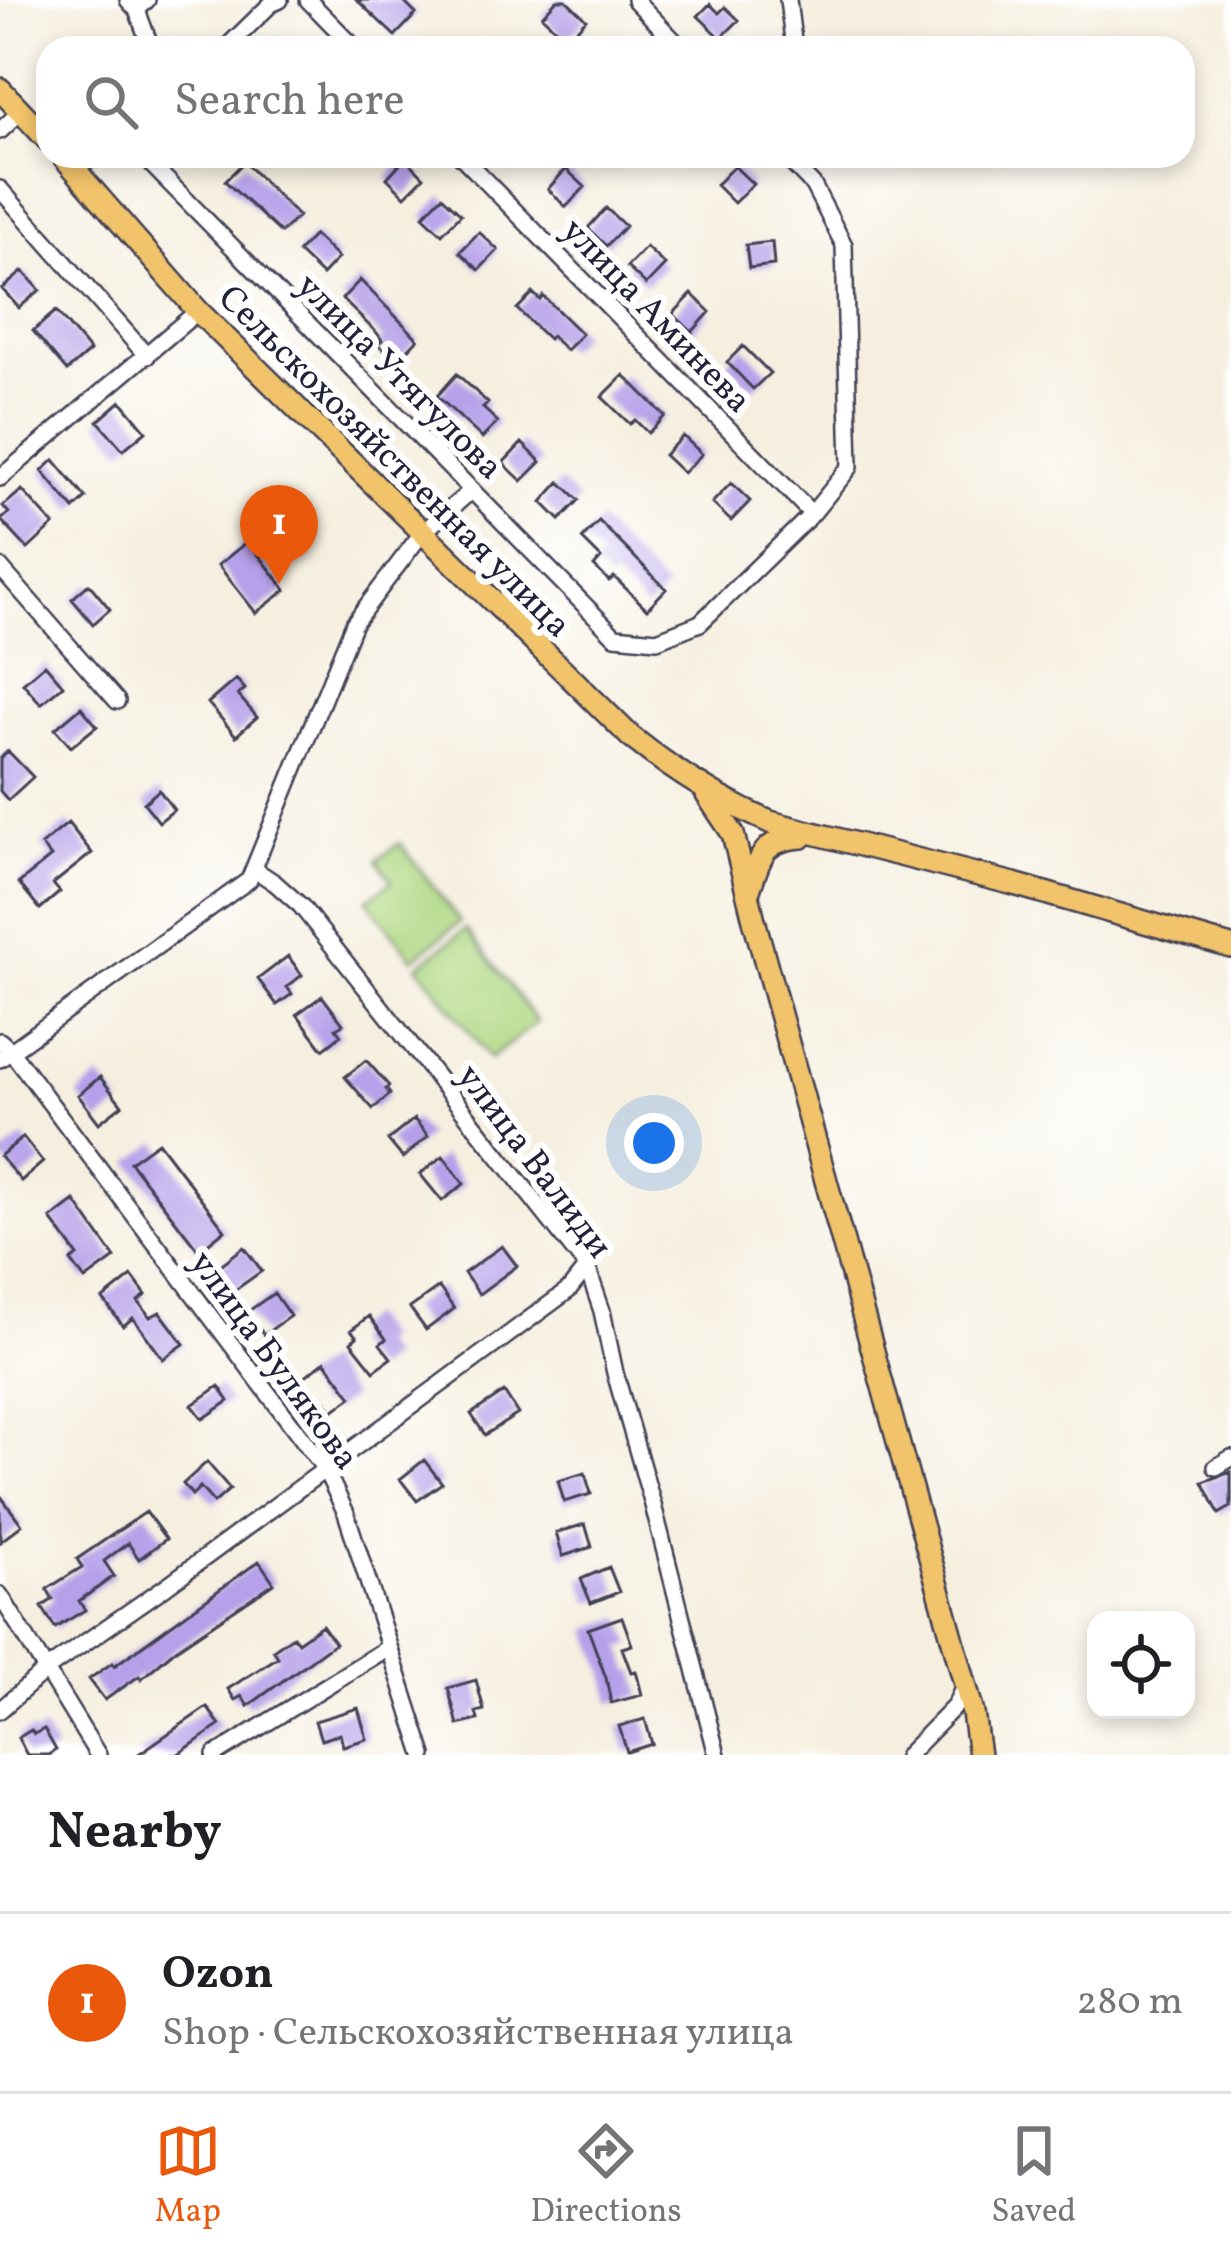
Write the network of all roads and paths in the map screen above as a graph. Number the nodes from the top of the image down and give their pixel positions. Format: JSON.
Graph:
{"nodes":[{"id":1,"x":280,"y":0,"type":"edge"},
{"id":2,"x":308,"y":0,"type":"edge"},
{"id":3,"x":635,"y":0,"type":"edge"},
{"id":4,"x":788,"y":0,"type":"edge"},
{"id":5,"x":137,"y":3,"type":"edge"},
{"id":6,"x":148,"y":36,"type":"edge"},
{"id":7,"x":238,"y":36,"type":"edge"},
{"id":8,"x":343,"y":36,"type":"edge"},
{"id":9,"x":670,"y":36,"type":"edge"},
{"id":10,"x":792,"y":36,"type":"edge"},
{"id":11,"x":0,"y":89,"type":"edge"},
{"id":12,"x":20,"y":111,"type":"junction"},
{"id":13,"x":36,"y":128,"type":"edge"},
{"id":14,"x":0,"y":130,"type":"edge"},
{"id":15,"x":74,"y":168,"type":"edge"},
{"id":16,"x":155,"y":168,"type":"edge"},
{"id":17,"x":473,"y":168,"type":"edge"},
{"id":18,"x":797,"y":168,"type":"edge"},
{"id":19,"x":811,"y":168,"type":"edge"},
{"id":20,"x":813,"y":185,"type":"junction"},
{"id":21,"x":0,"y":189,"type":"edge"},
{"id":22,"x":198,"y":311,"type":"junction"},
{"id":23,"x":147,"y":356,"type":"junction"},
{"id":24,"x":0,"y":478,"type":"edge"},
{"id":25,"x":472,"y":490,"type":"junction"},
{"id":26,"x":812,"y":514,"type":"junction"},
{"id":27,"x":422,"y":533,"type":"junction"},
{"id":28,"x":0,"y":567,"type":"edge"},
{"id":29,"x":117,"y":701,"type":"dead end"},
{"id":30,"x":704,"y":789,"type":"junction"},
{"id":31,"x":826,"y":836,"type":"junction"},
{"id":32,"x":254,"y":869,"type":"junction"},
{"id":33,"x":748,"y":893,"type":"junction"},
{"id":34,"x":1231,"y":947,"type":"edge"},
{"id":35,"x":4,"y":1050,"type":"edge"},
{"id":36,"x":587,"y":1267,"type":"junction"},
{"id":37,"x":326,"y":1469,"type":"junction"},
{"id":38,"x":0,"y":1595,"type":"edge"},
{"id":39,"x":389,"y":1647,"type":"junction"},
{"id":40,"x":47,"y":1669,"type":"junction"},
{"id":41,"x":964,"y":1684,"type":"junction"},
{"id":42,"x":0,"y":1710,"type":"edge"},
{"id":43,"x":98,"y":1755,"type":"edge"},
{"id":44,"x":215,"y":1755,"type":"edge"},
{"id":45,"x":424,"y":1755,"type":"edge"},
{"id":46,"x":717,"y":1755,"type":"edge"},
{"id":47,"x":908,"y":1755,"type":"edge"},
{"id":48,"x":979,"y":1755,"type":"edge"}],
"edges":[{"from":1,"to":7,"type":"street"},
{"from":2,"to":8,"type":"street"},
{"from":3,"to":9,"type":"street"},
{"from":4,"to":10,"type":"street"},
{"from":5,"to":6,"type":"street"},
{"from":11,"to":12,"type":"main road"},
{"from":12,"to":13,"type":"main road"},
{"from":12,"to":14,"type":"street"},
{"from":15,"to":22,"type":"main road","name":"Сельскохозяйственная улица"},
{"from":16,"to":25,"type":"street","name":"улица Утягулова"},
{"from":17,"to":26,"type":"street","name":"улица Аминева"},
{"from":18,"to":20,"type":"street"},
{"from":19,"to":20,"type":"street"},
{"from":20,"to":26,"type":"street"},
{"from":21,"to":23,"type":"street"},
{"from":22,"to":23,"type":"street"},
{"from":22,"to":27,"type":"main road","name":"Сельскохозяйственная улица"},
{"from":23,"to":24,"type":"street"},
{"from":25,"to":26,"type":"street","name":"улица Утягулова"},
{"from":25,"to":27,"type":"street"},
{"from":27,"to":30,"type":"main road","name":"Сельскохозяйственная улица"},
{"from":27,"to":32,"type":"street"},
{"from":28,"to":29,"type":"street"},
{"from":30,"to":31,"type":"main road","name":"Сельскохозяйственная улица"},
{"from":30,"to":33,"type":"main road"},
{"from":31,"to":33,"type":"main road"},
{"from":31,"to":34,"type":"main road","name":"Сельскохозяйственная улица"},
{"from":32,"to":35,"type":"street"},
{"from":32,"to":36,"type":"street","name":"улица Валиди"},
{"from":33,"to":41,"type":"main road"},
{"from":35,"to":37,"type":"street","name":"улица Булякова"},
{"from":36,"to":37,"type":"street"},
{"from":36,"to":46,"type":"street","name":"улица Валиди"},
{"from":37,"to":39,"type":"street","name":"улица Булякова"},
{"from":37,"to":40,"type":"street"},
{"from":38,"to":40,"type":"street"},
{"from":39,"to":44,"type":"street"},
{"from":39,"to":45,"type":"street","name":"улица Булякова"},
{"from":40,"to":42,"type":"street"},
{"from":40,"to":43,"type":"street"},
{"from":41,"to":47,"type":"street"},
{"from":41,"to":48,"type":"main road"}]}
